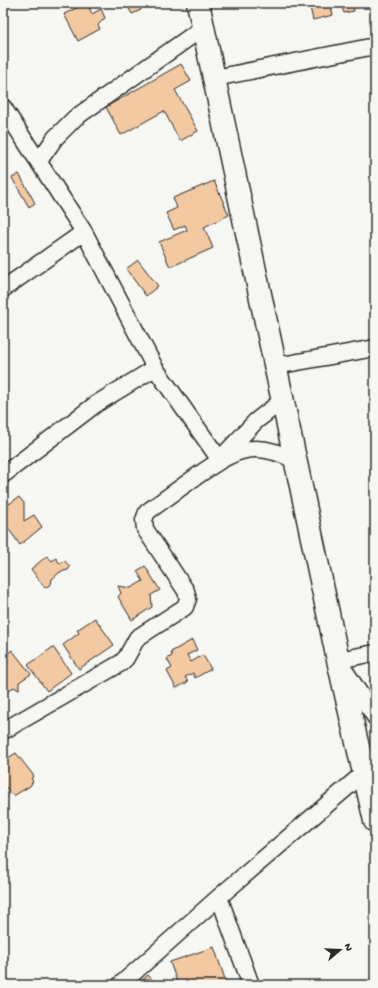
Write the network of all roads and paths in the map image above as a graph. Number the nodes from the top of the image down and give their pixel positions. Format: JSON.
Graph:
{"nodes":[{"id":1,"x":198,"y":3,"type":"edge"},
{"id":2,"x":204,"y":27,"type":"junction"},
{"id":3,"x":375,"y":46,"type":"edge"},
{"id":4,"x":215,"y":78,"type":"junction"},
{"id":5,"x":3,"y":107,"type":"edge"},
{"id":6,"x":39,"y":161,"type":"junction"},
{"id":7,"x":84,"y":232,"type":"junction"},
{"id":8,"x":3,"y":289,"type":"edge"},
{"id":9,"x":375,"y":348,"type":"edge"},
{"id":10,"x":276,"y":366,"type":"junction"},
{"id":11,"x":155,"y":368,"type":"junction"},
{"id":12,"x":283,"y":400,"type":"junction"},
{"id":13,"x":220,"y":460,"type":"junction"},
{"id":14,"x":296,"y":462,"type":"junction"},
{"id":15,"x":3,"y":475,"type":"edge"},
{"id":16,"x":375,"y":653,"type":"edge"},
{"id":17,"x":338,"y":660,"type":"junction"},
{"id":18,"x":375,"y":717,"type":"edge"},
{"id":19,"x":3,"y":731,"type":"edge"},
{"id":20,"x":365,"y":772,"type":"junction"},
{"id":21,"x":375,"y":821,"type":"edge"},
{"id":22,"x":219,"y":896,"type":"junction"},
{"id":23,"x":120,"y":985,"type":"edge"},
{"id":24,"x":251,"y":985,"type":"edge"}],
"edges":[{"from":1,"to":2,"type":"street"},
{"from":2,"to":4,"type":"street"},
{"from":2,"to":6,"type":"street"},
{"from":3,"to":4,"type":"street"},
{"from":4,"to":10,"type":"street"},
{"from":5,"to":6,"type":"street"},
{"from":6,"to":7,"type":"street"},
{"from":7,"to":8,"type":"street"},
{"from":7,"to":11,"type":"street"},
{"from":9,"to":10,"type":"street"},
{"from":10,"to":12,"type":"street"},
{"from":11,"to":13,"type":"street"},
{"from":11,"to":15,"type":"street"},
{"from":12,"to":13,"type":"street"},
{"from":12,"to":14,"type":"street"},
{"from":13,"to":14,"type":"street"},
{"from":13,"to":19,"type":"street"},
{"from":14,"to":17,"type":"street"},
{"from":16,"to":17,"type":"street"},
{"from":17,"to":18,"type":"street"},
{"from":17,"to":20,"type":"street"},
{"from":20,"to":21,"type":"street"},
{"from":20,"to":22,"type":"street"},
{"from":22,"to":23,"type":"street"},
{"from":22,"to":24,"type":"street"}]}
